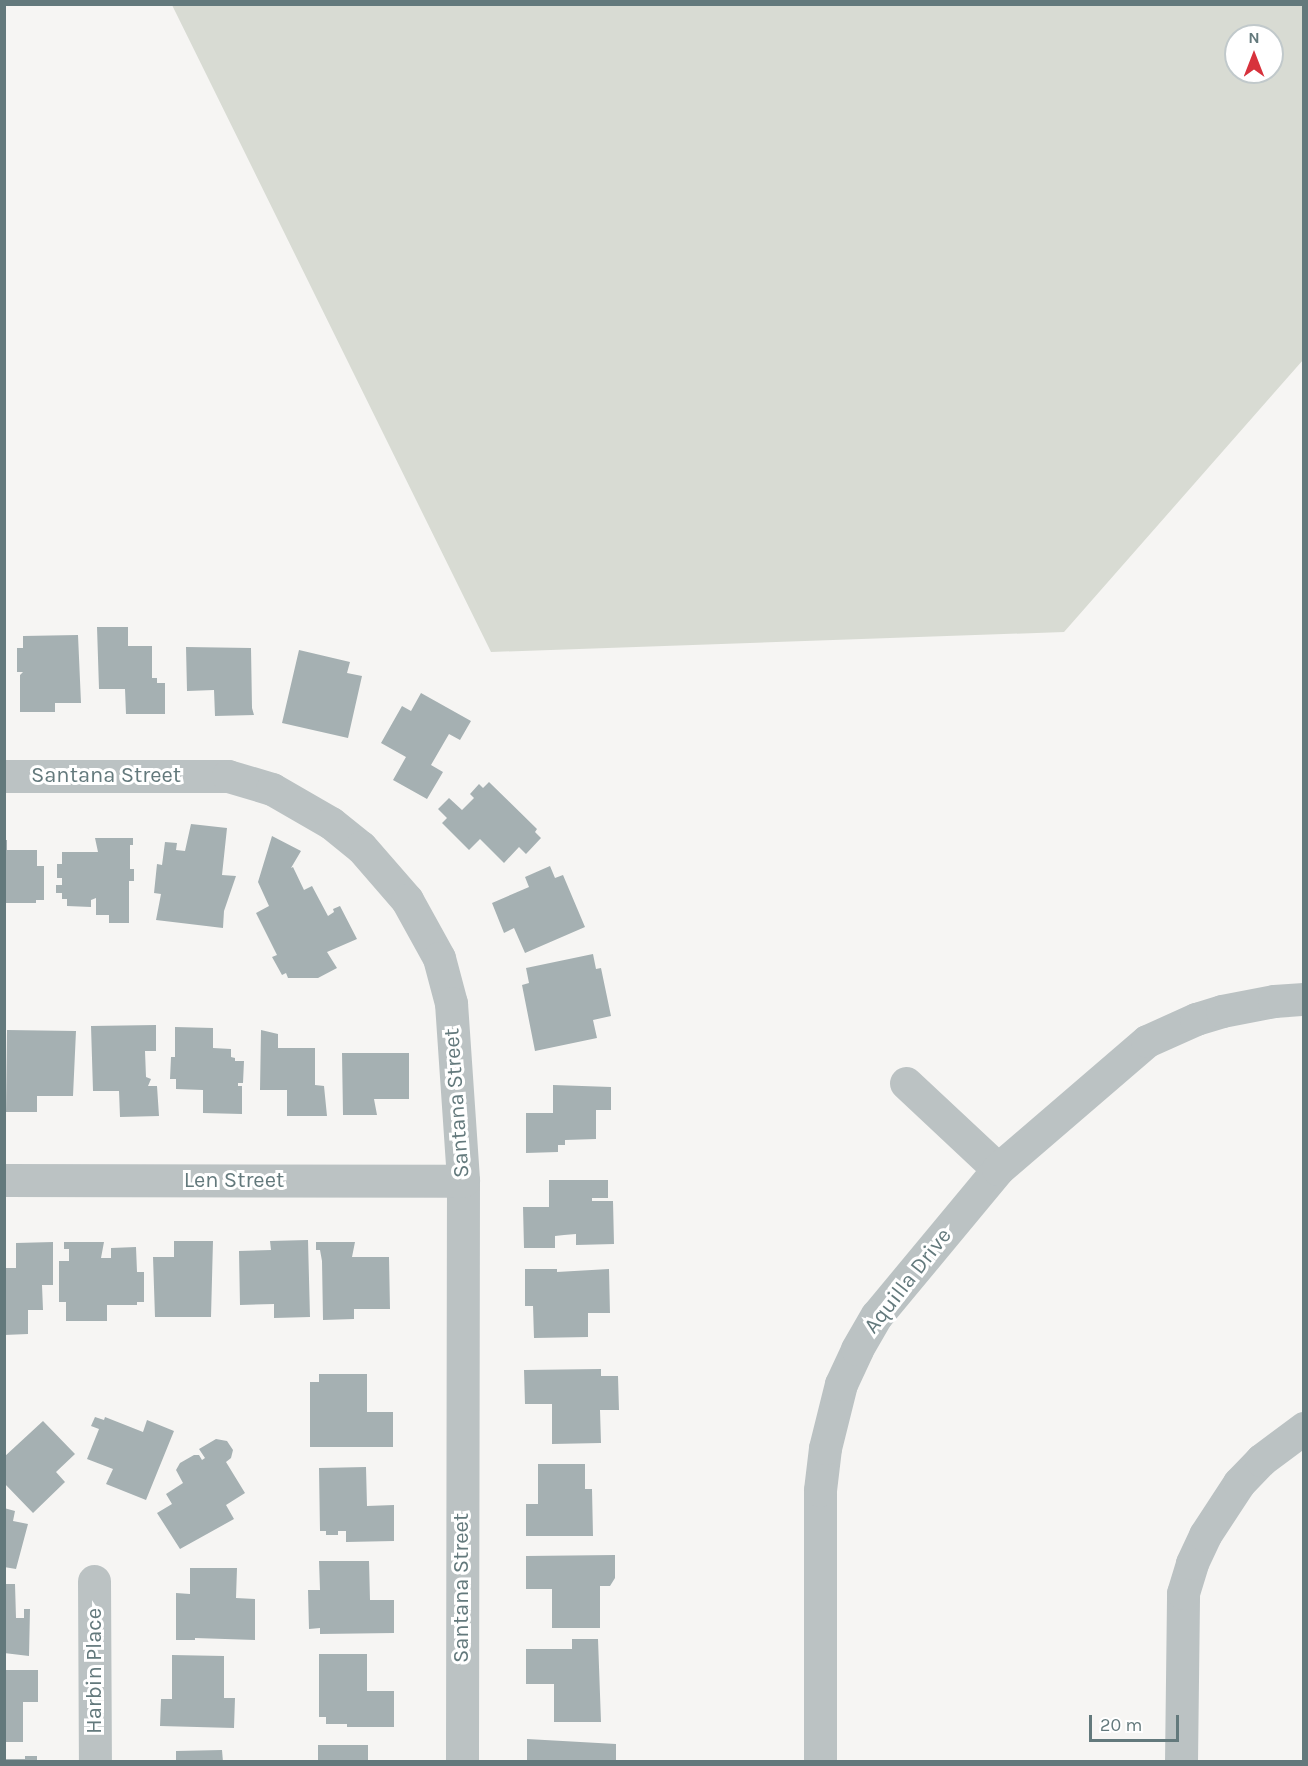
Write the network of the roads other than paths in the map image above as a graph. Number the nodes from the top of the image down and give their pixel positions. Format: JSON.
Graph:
{"nodes":[{"id":1,"x":4,"y":776,"type":"edge"},
{"id":2,"x":1304,"y":999,"type":"edge"},
{"id":3,"x":906,"y":1083,"type":"dead end"},
{"id":4,"x":998,"y":1169,"type":"junction"},
{"id":5,"x":4,"y":1180,"type":"edge"},
{"id":6,"x":463,"y":1181,"type":"junction"},
{"id":7,"x":1304,"y":1428,"type":"edge"},
{"id":8,"x":94,"y":1581,"type":"dead end"},
{"id":9,"x":95,"y":1761,"type":"edge"},
{"id":10,"x":462,"y":1761,"type":"edge"},
{"id":11,"x":820,"y":1761,"type":"edge"},
{"id":12,"x":1181,"y":1761,"type":"edge"}],
"edges":[{"from":1,"to":6,"type":"street","name":"Santana Street"},
{"from":2,"to":4,"type":"street","name":"Aquilla Drive"},
{"from":3,"to":4,"type":"street"},
{"from":4,"to":11,"type":"street","name":"Aquilla Drive"},
{"from":5,"to":6,"type":"street","name":"Len Street"},
{"from":6,"to":10,"type":"street","name":"Santana Street"},
{"from":7,"to":12,"type":"street"},
{"from":8,"to":9,"type":"street","name":"Harbin Place"}]}
